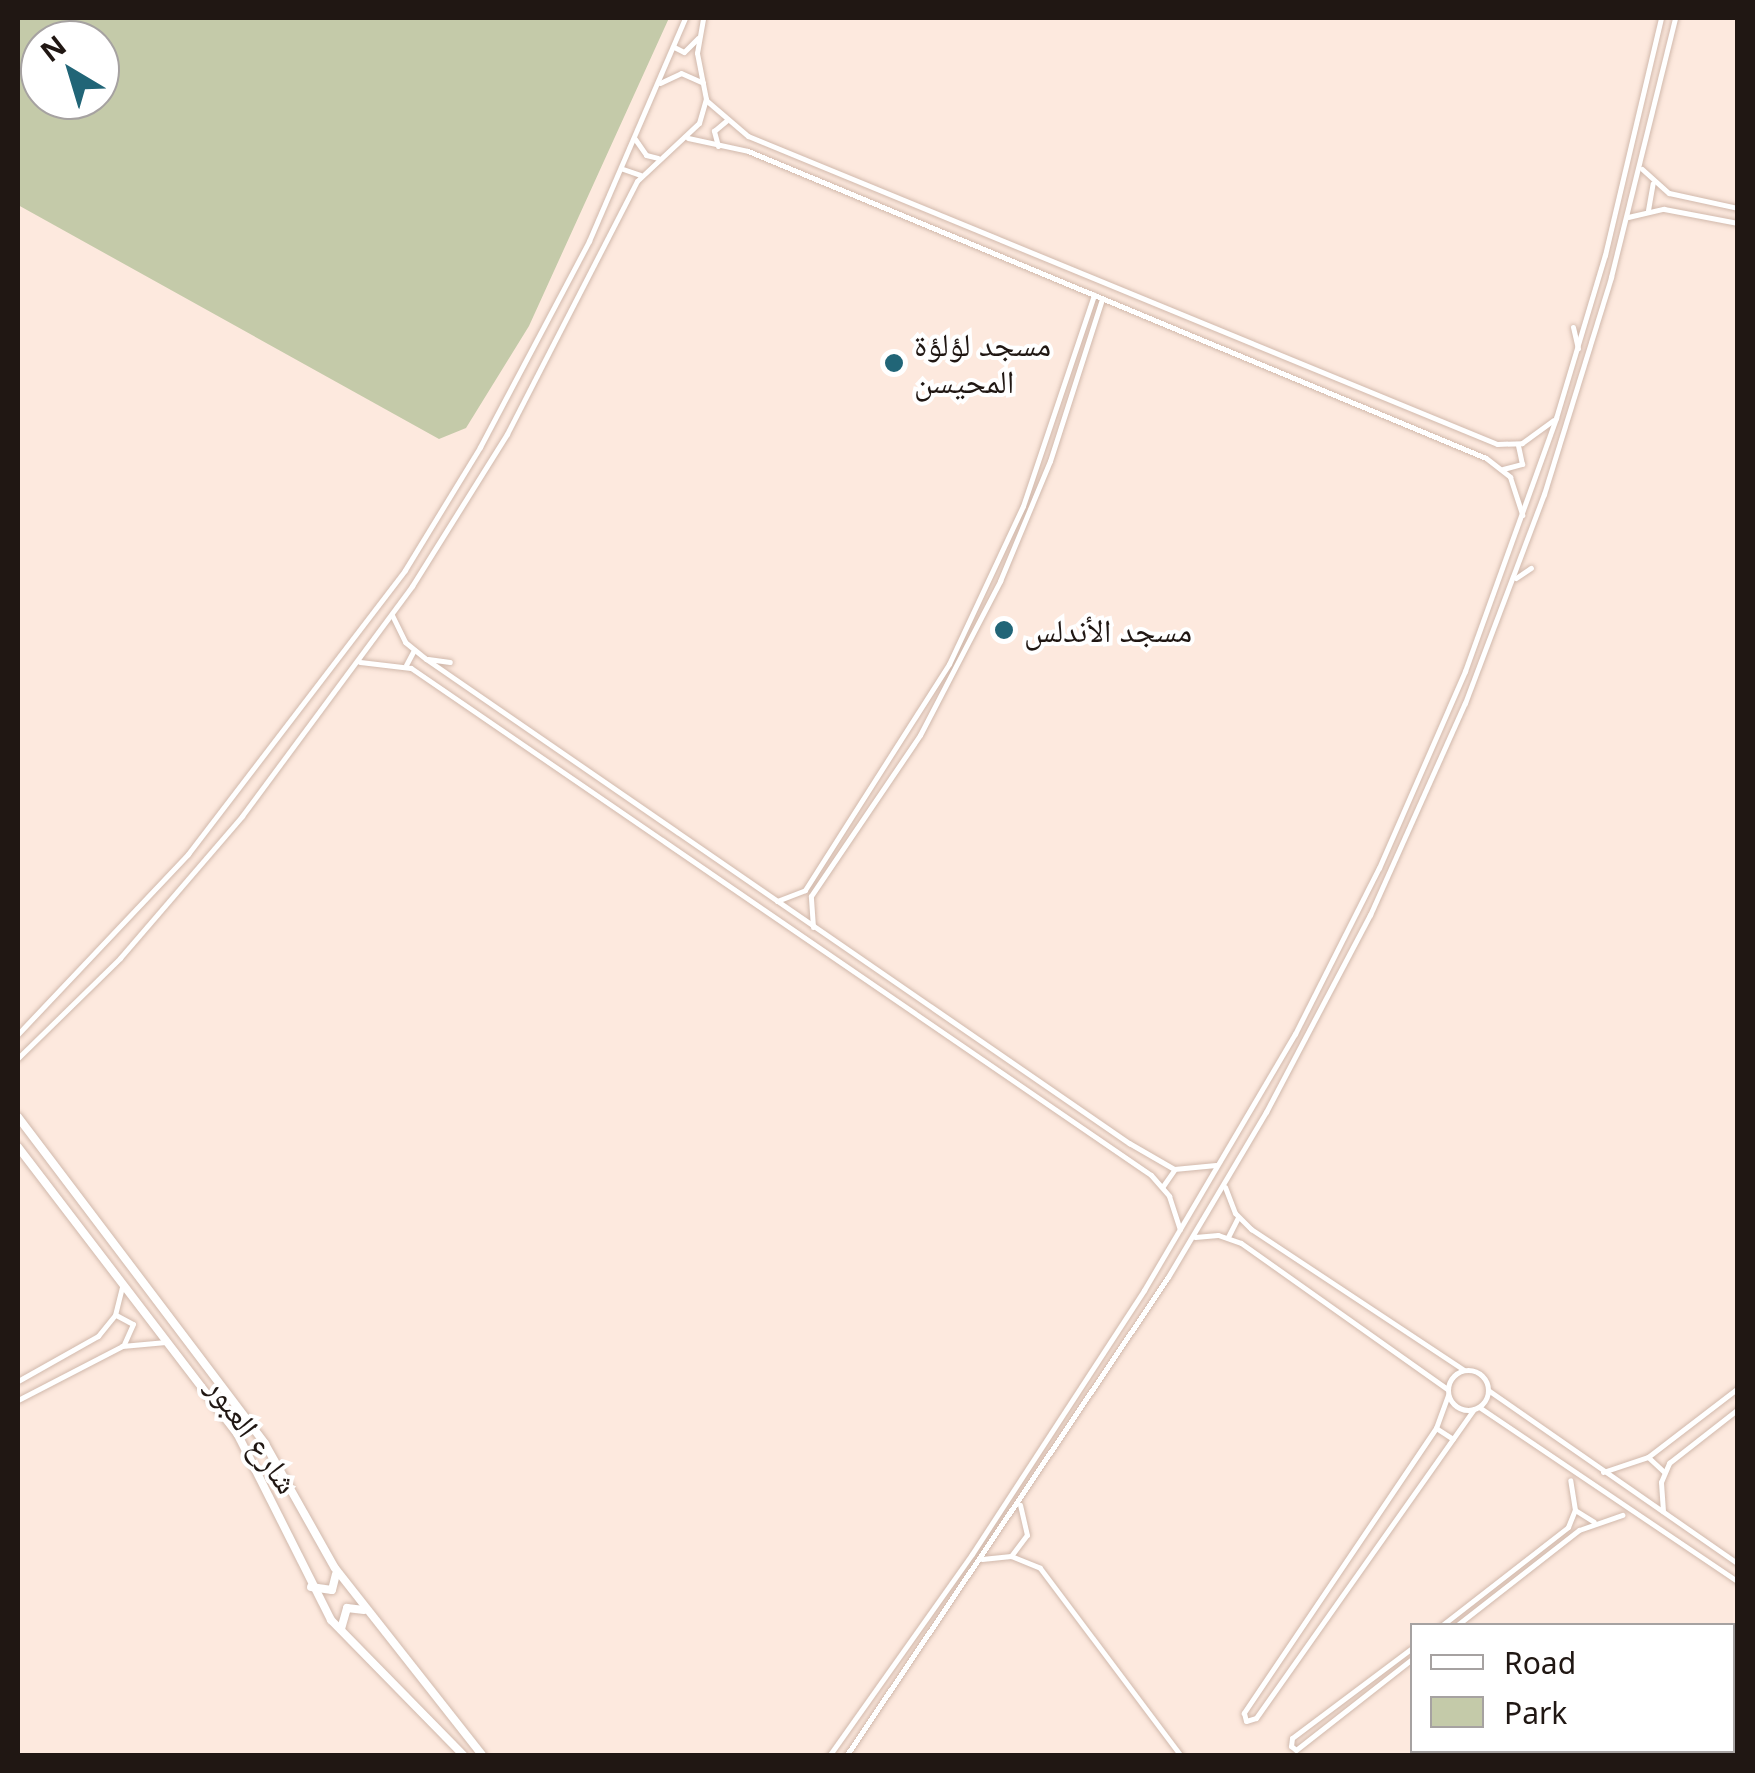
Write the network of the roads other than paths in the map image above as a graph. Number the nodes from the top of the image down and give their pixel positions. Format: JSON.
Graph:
{"nodes":[{"id":1,"x":685,"y":18,"type":"edge"},
{"id":2,"x":703,"y":18,"type":"edge"},
{"id":3,"x":1661,"y":18,"type":"edge"},
{"id":4,"x":1675,"y":18,"type":"edge"},
{"id":5,"x":1657,"y":36,"type":"junction"},
{"id":6,"x":698,"y":38,"type":"junction"},
{"id":7,"x":1670,"y":40,"type":"junction"},
{"id":8,"x":674,"y":46,"type":"junction"},
{"id":9,"x":1654,"y":50,"type":"junction"},
{"id":10,"x":1668,"y":53,"type":"junction"},
{"id":11,"x":659,"y":84,"type":"junction"},
{"id":12,"x":705,"y":86,"type":"junction"},
{"id":13,"x":706,"y":99,"type":"junction"},
{"id":14,"x":726,"y":122,"type":"junction"},
{"id":15,"x":688,"y":138,"type":"junction"},
{"id":16,"x":635,"y":139,"type":"junction"},
{"id":17,"x":718,"y":146,"type":"junction"},
{"id":18,"x":660,"y":158,"type":"junction"},
{"id":19,"x":1640,"y":167,"type":"junction"},
{"id":20,"x":623,"y":169,"type":"junction"},
{"id":21,"x":640,"y":176,"type":"junction"},
{"id":22,"x":1654,"y":183,"type":"junction"},
{"id":23,"x":1738,"y":208,"type":"edge"},
{"id":24,"x":1648,"y":210,"type":"junction"},
{"id":25,"x":1628,"y":217,"type":"junction"},
{"id":26,"x":1738,"y":223,"type":"edge"},
{"id":27,"x":1021,"y":247,"type":"junction"},
{"id":28,"x":1014,"y":263,"type":"junction"},
{"id":29,"x":1114,"y":276,"type":"dead end"},
{"id":30,"x":1110,"y":285,"type":"junction"},
{"id":31,"x":1094,"y":295,"type":"junction"},
{"id":32,"x":1102,"y":298,"type":"junction"},
{"id":33,"x":1573,"y":326,"type":"dead end"},
{"id":34,"x":1578,"y":348,"type":"junction"},
{"id":35,"x":1396,"y":395,"type":"dead end"},
{"id":36,"x":1393,"y":404,"type":"junction"},
{"id":37,"x":1556,"y":418,"type":"junction"},
{"id":38,"x":1517,"y":444,"type":"junction"},
{"id":39,"x":1044,"y":451,"type":"junction"},
{"id":40,"x":1053,"y":454,"type":"junction"},
{"id":41,"x":1503,"y":470,"type":"junction"},
{"id":42,"x":1523,"y":518,"type":"junction"},
{"id":43,"x":1531,"y":568,"type":"dead end"},
{"id":44,"x":1514,"y":580,"type":"junction"},
{"id":45,"x":392,"y":616,"type":"junction"},
{"id":46,"x":414,"y":650,"type":"junction"},
{"id":47,"x":426,"y":659,"type":"junction"},
{"id":48,"x":360,"y":662,"type":"junction"},
{"id":49,"x":450,"y":662,"type":"dead end"},
{"id":50,"x":406,"y":665,"type":"junction"},
{"id":51,"x":1454,"y":698,"type":"junction"},
{"id":52,"x":1465,"y":702,"type":"junction"},
{"id":53,"x":1448,"y":711,"type":"junction"},
{"id":54,"x":1459,"y":716,"type":"junction"},
{"id":55,"x":295,"y":722,"type":"junction"},
{"id":56,"x":308,"y":730,"type":"junction"},
{"id":57,"x":282,"y":739,"type":"junction"},
{"id":58,"x":295,"y":748,"type":"junction"},
{"id":59,"x":897,"y":752,"type":"junction"},
{"id":60,"x":1418,"y":756,"type":"dead end"},
{"id":61,"x":906,"y":758,"type":"junction"},
{"id":62,"x":1428,"y":760,"type":"junction"},
{"id":63,"x":890,"y":763,"type":"junction"},
{"id":64,"x":900,"y":767,"type":"junction"},
{"id":65,"x":658,"y":818,"type":"junction"},
{"id":66,"x":650,"y":829,"type":"junction"},
{"id":67,"x":224,"y":837,"type":"junction"},
{"id":68,"x":232,"y":842,"type":"dead end"},
{"id":69,"x":803,"y":893,"type":"junction"},
{"id":70,"x":811,"y":896,"type":"junction"},
{"id":71,"x":775,"y":901,"type":"junction"},
{"id":72,"x":815,"y":930,"type":"junction"},
{"id":73,"x":952,"y":1022,"type":"junction"},
{"id":74,"x":945,"y":1032,"type":"junction"},
{"id":75,"x":18,"y":1034,"type":"edge"},
{"id":76,"x":18,"y":1058,"type":"edge"},
{"id":77,"x":18,"y":1117,"type":"edge"},
{"id":78,"x":18,"y":1147,"type":"edge"},
{"id":79,"x":1216,"y":1165,"type":"junction"},
{"id":80,"x":1174,"y":1169,"type":"junction"},
{"id":81,"x":1225,"y":1185,"type":"junction"},
{"id":82,"x":1163,"y":1186,"type":"junction"},
{"id":83,"x":1200,"y":1192,"type":"junction"},
{"id":84,"x":1215,"y":1201,"type":"junction"},
{"id":85,"x":1192,"y":1206,"type":"junction"},
{"id":86,"x":1206,"y":1215,"type":"junction"},
{"id":87,"x":1238,"y":1217,"type":"junction"},
{"id":88,"x":1180,"y":1229,"type":"junction"},
{"id":89,"x":1228,"y":1237,"type":"junction"},
{"id":90,"x":1192,"y":1238,"type":"junction"},
{"id":91,"x":122,"y":1283,"type":"junction"},
{"id":92,"x":115,"y":1315,"type":"junction"},
{"id":93,"x":168,"y":1343,"type":"junction"},
{"id":94,"x":122,"y":1346,"type":"junction"},
{"id":95,"x":1464,"y":1370,"type":"junction"},
{"id":96,"x":18,"y":1381,"type":"edge"},
{"id":97,"x":1738,"y":1388,"type":"edge"},
{"id":98,"x":1488,"y":1390,"type":"junction"},
{"id":99,"x":1448,"y":1392,"type":"junction"},
{"id":100,"x":18,"y":1400,"type":"edge"},
{"id":101,"x":1476,"y":1408,"type":"junction"},
{"id":102,"x":1738,"y":1409,"type":"edge"},
{"id":103,"x":1436,"y":1428,"type":"junction"},
{"id":104,"x":1453,"y":1439,"type":"junction"},
{"id":105,"x":1648,"y":1457,"type":"junction"},
{"id":106,"x":1603,"y":1472,"type":"junction"},
{"id":107,"x":1664,"y":1472,"type":"junction"},
{"id":108,"x":1570,"y":1480,"type":"dead end"},
{"id":109,"x":1020,"y":1502,"type":"junction"},
{"id":110,"x":1575,"y":1510,"type":"junction"},
{"id":111,"x":1664,"y":1514,"type":"junction"},
{"id":112,"x":1622,"y":1515,"type":"dead end"},
{"id":113,"x":1594,"y":1522,"type":"junction"},
{"id":114,"x":1669,"y":1535,"type":"junction"},
{"id":115,"x":1664,"y":1542,"type":"dead end"},
{"id":116,"x":1011,"y":1556,"type":"junction"},
{"id":117,"x":982,"y":1559,"type":"junction"},
{"id":118,"x":1738,"y":1564,"type":"edge"},
{"id":119,"x":335,"y":1568,"type":"junction"},
{"id":120,"x":1738,"y":1582,"type":"edge"},
{"id":121,"x":311,"y":1586,"type":"junction"},
{"id":122,"x":368,"y":1612,"type":"junction"},
{"id":123,"x":1446,"y":1623,"type":"edge"},
{"id":124,"x":1460,"y":1623,"type":"edge"},
{"id":125,"x":341,"y":1631,"type":"junction"},
{"id":126,"x":1410,"y":1650,"type":"edge"},
{"id":127,"x":1410,"y":1660,"type":"edge"},
{"id":128,"x":464,"y":1756,"type":"edge"},
{"id":129,"x":482,"y":1756,"type":"edge"},
{"id":130,"x":829,"y":1756,"type":"edge"},
{"id":131,"x":846,"y":1756,"type":"edge"},
{"id":132,"x":1182,"y":1756,"type":"edge"}],
"edges":[{"from":1,"to":8,"type":"street"},
{"from":2,"to":6,"type":"street"},
{"from":3,"to":5,"type":"street"},
{"from":4,"to":7,"type":"street"},
{"from":5,"to":7,"type":"street"},
{"from":5,"to":9,"type":"street"},
{"from":6,"to":8,"type":"street"},
{"from":6,"to":12,"type":"street"},
{"from":7,"to":10,"type":"street"},
{"from":8,"to":11,"type":"street"},
{"from":9,"to":10,"type":"street"},
{"from":9,"to":34,"type":"street"},
{"from":10,"to":19,"type":"street"},
{"from":11,"to":12,"type":"street"},
{"from":11,"to":16,"type":"street"},
{"from":12,"to":13,"type":"street"},
{"from":13,"to":14,"type":"street"},
{"from":13,"to":15,"type":"street"},
{"from":14,"to":17,"type":"street"},
{"from":14,"to":27,"type":"street"},
{"from":15,"to":17,"type":"street"},
{"from":15,"to":18,"type":"street"},
{"from":16,"to":18,"type":"street"},
{"from":16,"to":20,"type":"street"},
{"from":17,"to":28,"type":"street"},
{"from":18,"to":21,"type":"street"},
{"from":19,"to":22,"type":"street"},
{"from":19,"to":25,"type":"street"},
{"from":20,"to":21,"type":"street"},
{"from":20,"to":55,"type":"street"},
{"from":21,"to":45,"type":"street"},
{"from":22,"to":23,"type":"street"},
{"from":22,"to":24,"type":"street"},
{"from":24,"to":25,"type":"street"},
{"from":24,"to":26,"type":"street"},
{"from":25,"to":44,"type":"street"},
{"from":27,"to":28,"type":"street"},
{"from":27,"to":30,"type":"street"},
{"from":28,"to":31,"type":"street"},
{"from":29,"to":30,"type":"street"},
{"from":30,"to":36,"type":"street"},
{"from":31,"to":32,"type":"street"},
{"from":31,"to":39,"type":"street"},
{"from":32,"to":40,"type":"street"},
{"from":32,"to":41,"type":"street"},
{"from":33,"to":34,"type":"street"},
{"from":34,"to":37,"type":"street"},
{"from":35,"to":36,"type":"street"},
{"from":36,"to":38,"type":"street"},
{"from":37,"to":38,"type":"street"},
{"from":37,"to":42,"type":"street"},
{"from":38,"to":41,"type":"street"},
{"from":39,"to":40,"type":"street"},
{"from":39,"to":59,"type":"street"},
{"from":40,"to":61,"type":"street"},
{"from":41,"to":42,"type":"street"},
{"from":42,"to":51,"type":"street"},
{"from":43,"to":44,"type":"street"},
{"from":44,"to":52,"type":"street"},
{"from":45,"to":46,"type":"street"},
{"from":45,"to":48,"type":"street"},
{"from":46,"to":47,"type":"street"},
{"from":46,"to":50,"type":"street"},
{"from":47,"to":49,"type":"street"},
{"from":47,"to":65,"type":"street"},
{"from":48,"to":50,"type":"street"},
{"from":48,"to":56,"type":"street"},
{"from":50,"to":66,"type":"street"},
{"from":51,"to":52,"type":"street"},
{"from":51,"to":53,"type":"street"},
{"from":52,"to":54,"type":"street"},
{"from":53,"to":54,"type":"street"},
{"from":53,"to":62,"type":"street"},
{"from":54,"to":81,"type":"street"},
{"from":55,"to":56,"type":"street"},
{"from":55,"to":57,"type":"street"},
{"from":56,"to":58,"type":"street"},
{"from":57,"to":58,"type":"street"},
{"from":57,"to":75,"type":"street"},
{"from":58,"to":67,"type":"street"},
{"from":59,"to":61,"type":"street"},
{"from":59,"to":63,"type":"street"},
{"from":60,"to":62,"type":"street"},
{"from":61,"to":64,"type":"street"},
{"from":62,"to":79,"type":"street"},
{"from":63,"to":64,"type":"street"},
{"from":63,"to":69,"type":"street"},
{"from":64,"to":70,"type":"street"},
{"from":65,"to":66,"type":"street"},
{"from":65,"to":71,"type":"street"},
{"from":66,"to":74,"type":"street"},
{"from":67,"to":68,"type":"street"},
{"from":67,"to":76,"type":"street"},
{"from":69,"to":70,"type":"street"},
{"from":69,"to":71,"type":"street"},
{"from":70,"to":72,"type":"street"},
{"from":71,"to":72,"type":"street"},
{"from":72,"to":73,"type":"street"},
{"from":73,"to":74,"type":"street"},
{"from":73,"to":80,"type":"street"},
{"from":74,"to":82,"type":"street"},
{"from":77,"to":119,"type":"main road","name":"شارع العبور"},
{"from":78,"to":91,"type":"main road","name":"شارع العبور"},
{"from":79,"to":80,"type":"street"},
{"from":79,"to":83,"type":"street"},
{"from":80,"to":82,"type":"street"},
{"from":81,"to":84,"type":"street"},
{"from":81,"to":87,"type":"street"},
{"from":82,"to":88,"type":"street"},
{"from":83,"to":84,"type":"street"},
{"from":83,"to":85,"type":"street"},
{"from":84,"to":86,"type":"street"},
{"from":85,"to":86,"type":"street"},
{"from":85,"to":88,"type":"street"},
{"from":86,"to":90,"type":"street"},
{"from":87,"to":89,"type":"street"},
{"from":87,"to":95,"type":"street"},
{"from":88,"to":130,"type":"street"},
{"from":89,"to":90,"type":"street"},
{"from":89,"to":99,"type":"street"},
{"from":90,"to":109,"type":"street"},
{"from":91,"to":92,"type":"street"},
{"from":91,"to":93,"type":"main road","name":"شارع العبور"},
{"from":92,"to":94,"type":"street"},
{"from":92,"to":96,"type":"street"},
{"from":93,"to":94,"type":"street"},
{"from":93,"to":121,"type":"main road","name":"شارع العبور"},
{"from":94,"to":100,"type":"street"},
{"from":95,"to":98,"type":"street"},
{"from":95,"to":99,"type":"street"},
{"from":97,"to":105,"type":"street"},
{"from":98,"to":101,"type":"street"},
{"from":98,"to":106,"type":"street"},
{"from":99,"to":101,"type":"street"},
{"from":99,"to":103,"type":"street"},
{"from":101,"to":104,"type":"street"},
{"from":101,"to":114,"type":"street"},
{"from":102,"to":107,"type":"street"},
{"from":103,"to":104,"type":"street"},
{"from":103,"to":104,"type":"street"},
{"from":105,"to":106,"type":"street"},
{"from":105,"to":107,"type":"street"},
{"from":106,"to":111,"type":"street"},
{"from":107,"to":111,"type":"street"},
{"from":108,"to":110,"type":"street"},
{"from":109,"to":116,"type":"street"},
{"from":109,"to":117,"type":"street"},
{"from":110,"to":113,"type":"street"},
{"from":110,"to":123,"type":"street"},
{"from":111,"to":118,"type":"street"},
{"from":112,"to":113,"type":"street"},
{"from":113,"to":124,"type":"street"},
{"from":114,"to":115,"type":"street"},
{"from":114,"to":120,"type":"street"},
{"from":116,"to":117,"type":"street"},
{"from":116,"to":132,"type":"street"},
{"from":117,"to":131,"type":"street"},
{"from":119,"to":121,"type":"main road"},
{"from":119,"to":122,"type":"main road","name":"شارع العبور"},
{"from":121,"to":125,"type":"main road","name":"شارع العبور"},
{"from":122,"to":125,"type":"main road"},
{"from":122,"to":129,"type":"main road","name":"شارع العبور"},
{"from":125,"to":128,"type":"main road","name":"شارع العبور"},
{"from":126,"to":127,"type":"street"}]}
